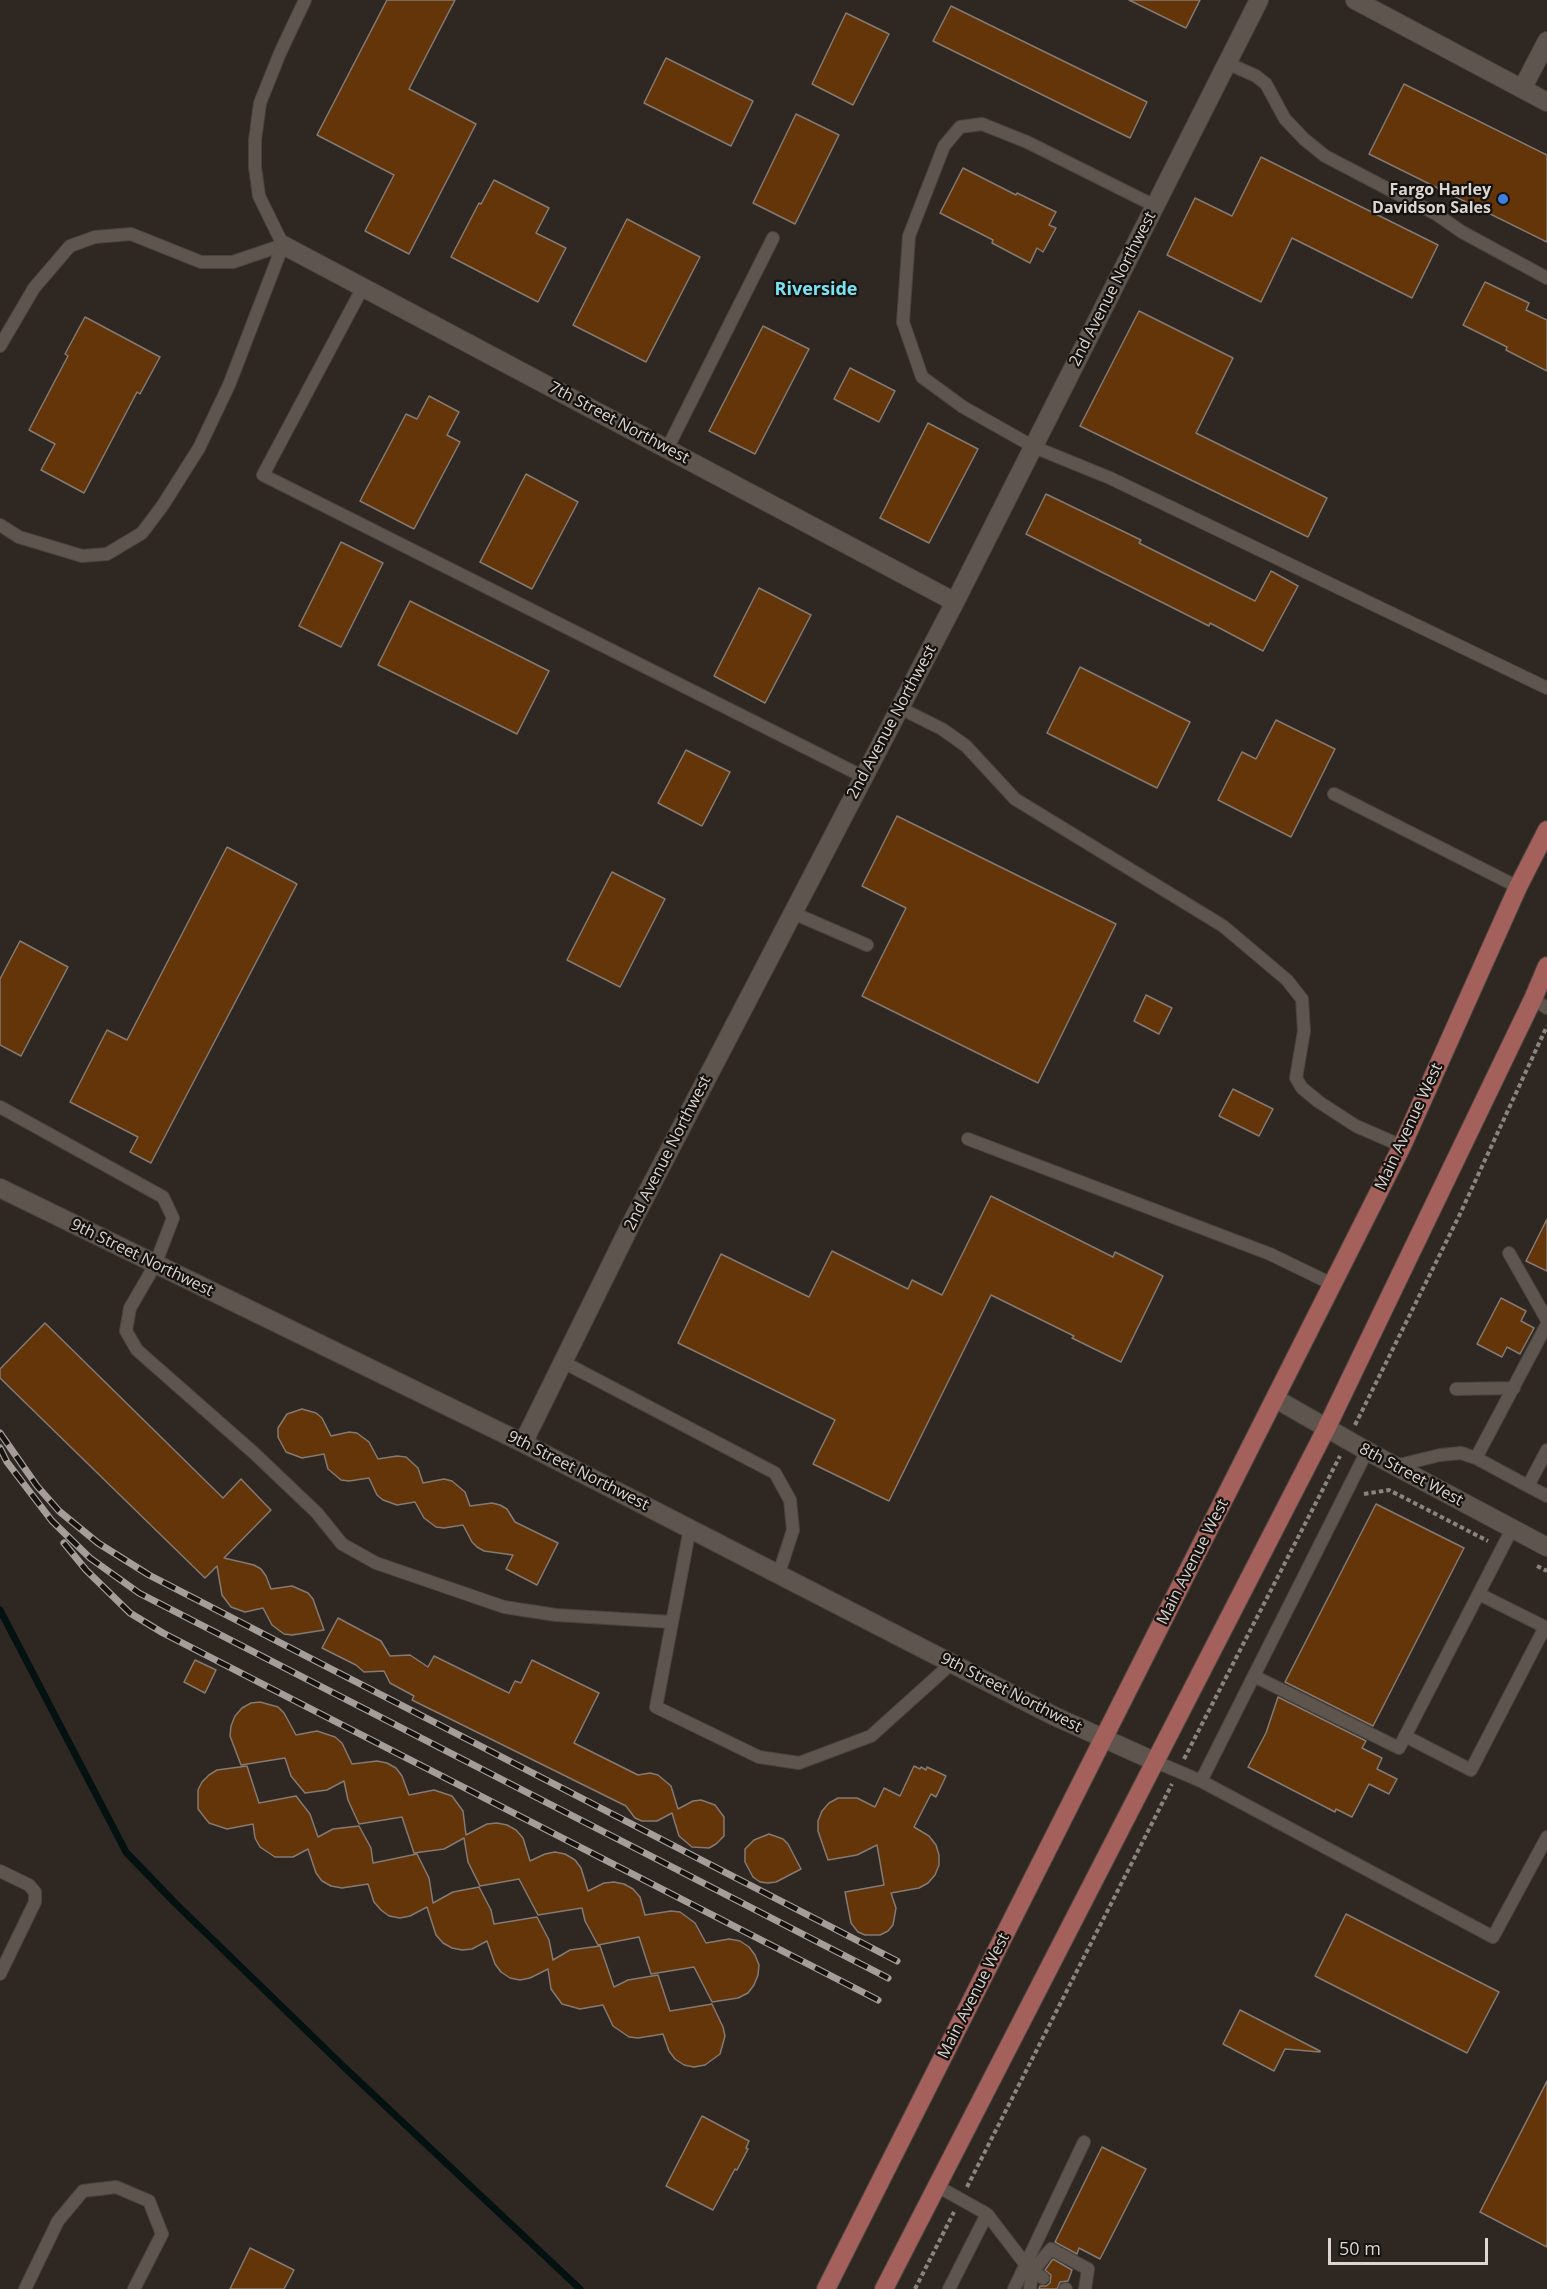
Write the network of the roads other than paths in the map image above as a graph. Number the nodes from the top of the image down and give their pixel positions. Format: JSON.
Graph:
{"nodes":[{"id":1,"x":305,"y":0,"type":"edge"},
{"id":2,"x":1259,"y":0,"type":"edge"},
{"id":3,"x":1355,"y":0,"type":"edge"},
{"id":4,"x":1547,"y":41,"type":"edge"},
{"id":5,"x":1227,"y":63,"type":"junction"},
{"id":6,"x":1522,"y":89,"type":"junction"},
{"id":7,"x":1547,"y":102,"type":"edge"},
{"id":8,"x":1155,"y":206,"type":"junction"},
{"id":9,"x":773,"y":238,"type":"dead end"},
{"id":10,"x":283,"y":245,"type":"junction"},
{"id":11,"x":1547,"y":278,"type":"edge"},
{"id":12,"x":363,"y":287,"type":"junction"},
{"id":13,"x":0,"y":346,"type":"edge"},
{"id":14,"x":1034,"y":447,"type":"junction"},
{"id":15,"x":667,"y":449,"type":"junction"},
{"id":16,"x":0,"y":525,"type":"edge"},
{"id":17,"x":955,"y":602,"type":"junction"},
{"id":18,"x":1547,"y":688,"type":"edge"},
{"id":19,"x":900,"y":708,"type":"junction"},
{"id":20,"x":864,"y":777,"type":"junction"},
{"id":21,"x":1334,"y":794,"type":"dead end"},
{"id":22,"x":1547,"y":830,"type":"edge"},
{"id":23,"x":1518,"y":887,"type":"junction"},
{"id":24,"x":793,"y":913,"type":"junction"},
{"id":25,"x":867,"y":945,"type":"dead end"},
{"id":26,"x":1547,"y":966,"type":"edge"},
{"id":27,"x":1540,"y":1004,"type":"edge"},
{"id":28,"x":0,"y":1107,"type":"edge"},
{"id":29,"x":968,"y":1139,"type":"dead end"},
{"id":30,"x":1402,"y":1146,"type":"junction"},
{"id":31,"x":0,"y":1188,"type":"edge"},
{"id":32,"x":1509,"y":1253,"type":"dead end"},
{"id":33,"x":155,"y":1265,"type":"junction"},
{"id":34,"x":1334,"y":1285,"type":"junction"},
{"id":35,"x":1547,"y":1320,"type":"edge"},
{"id":36,"x":1547,"y":1324,"type":"edge"},
{"id":37,"x":563,"y":1362,"type":"junction"},
{"id":38,"x":1514,"y":1388,"type":"junction"},
{"id":39,"x":1456,"y":1389,"type":"dead end"},
{"id":40,"x":1276,"y":1399,"type":"junction"},
{"id":41,"x":1326,"y":1429,"type":"junction"},
{"id":42,"x":523,"y":1443,"type":"junction"},
{"id":43,"x":1547,"y":1450,"type":"edge"},
{"id":44,"x":1367,"y":1451,"type":"junction"},
{"id":45,"x":1476,"y":1458,"type":"junction"},
{"id":46,"x":1395,"y":1466,"type":"junction"},
{"id":47,"x":1528,"y":1486,"type":"junction"},
{"id":48,"x":1547,"y":1496,"type":"edge"},
{"id":49,"x":690,"y":1528,"type":"junction"},
{"id":50,"x":1512,"y":1529,"type":"junction"},
{"id":51,"x":1547,"y":1547,"type":"edge"},
{"id":52,"x":778,"y":1576,"type":"junction"},
{"id":53,"x":1479,"y":1594,"type":"junction"},
{"id":54,"x":672,"y":1622,"type":"junction"},
{"id":55,"x":1546,"y":1628,"type":"edge"},
{"id":56,"x":952,"y":1663,"type":"junction"},
{"id":57,"x":1254,"y":1676,"type":"junction"},
{"id":58,"x":1405,"y":1736,"type":"junction"},
{"id":59,"x":1104,"y":1739,"type":"junction"},
{"id":60,"x":1154,"y":1761,"type":"junction"},
{"id":61,"x":1200,"y":1781,"type":"junction"},
{"id":62,"x":1547,"y":1836,"type":"edge"},
{"id":63,"x":0,"y":1871,"type":"edge"},
{"id":64,"x":0,"y":1974,"type":"edge"},
{"id":65,"x":1084,"y":2142,"type":"dead end"},
{"id":66,"x":937,"y":2186,"type":"junction"},
{"id":67,"x":987,"y":2214,"type":"junction"},
{"id":68,"x":1033,"y":2272,"type":"junction"},
{"id":69,"x":25,"y":2289,"type":"edge"},
{"id":70,"x":134,"y":2289,"type":"edge"},
{"id":71,"x":826,"y":2289,"type":"edge"},
{"id":72,"x":884,"y":2289,"type":"edge"},
{"id":73,"x":949,"y":2289,"type":"edge"},
{"id":74,"x":1014,"y":2289,"type":"edge"},
{"id":75,"x":1030,"y":2289,"type":"edge"},
{"id":76,"x":1085,"y":2289,"type":"edge"}],
"edges":[{"from":1,"to":10,"type":"lane"},
{"from":2,"to":5,"type":"street","name":"2nd Avenue Northwest"},
{"from":3,"to":6,"type":"street"},
{"from":4,"to":6,"type":"street"},
{"from":5,"to":8,"type":"street","name":"2nd Avenue Northwest"},
{"from":5,"to":11,"type":"lane"},
{"from":6,"to":7,"type":"street"},
{"from":8,"to":14,"type":"street","name":"2nd Avenue Northwest"},
{"from":8,"to":14,"type":"lane"},
{"from":9,"to":15,"type":"lane"},
{"from":10,"to":12,"type":"street","name":"7th Street Northwest"},
{"from":10,"to":13,"type":"lane"},
{"from":10,"to":16,"type":"lane"},
{"from":12,"to":15,"type":"street","name":"7th Street Northwest"},
{"from":12,"to":20,"type":"lane"},
{"from":14,"to":17,"type":"street","name":"2nd Avenue Northwest"},
{"from":14,"to":18,"type":"lane"},
{"from":15,"to":17,"type":"street","name":"7th Street Northwest"},
{"from":17,"to":19,"type":"street","name":"2nd Avenue Northwest"},
{"from":19,"to":20,"type":"street","name":"2nd Avenue Northwest"},
{"from":19,"to":30,"type":"lane"},
{"from":20,"to":24,"type":"street","name":"2nd Avenue Northwest"},
{"from":21,"to":23,"type":"lane"},
{"from":22,"to":23,"type":"main road","name":"Main Avenue West"},
{"from":23,"to":30,"type":"main road","name":"Main Avenue West"},
{"from":24,"to":25,"type":"lane"},
{"from":24,"to":37,"type":"street","name":"2nd Avenue Northwest"},
{"from":26,"to":27,"type":"main road"},
{"from":27,"to":41,"type":"main road"},
{"from":28,"to":33,"type":"lane"},
{"from":29,"to":34,"type":"lane"},
{"from":30,"to":34,"type":"main road","name":"Main Avenue West"},
{"from":31,"to":33,"type":"street","name":"9th Street Northwest"},
{"from":32,"to":35,"type":"lane"},
{"from":33,"to":42,"type":"street","name":"9th Street Northwest"},
{"from":33,"to":54,"type":"lane"},
{"from":34,"to":40,"type":"main road","name":"Main Avenue West"},
{"from":36,"to":38,"type":"lane"},
{"from":37,"to":42,"type":"street","name":"2nd Avenue Northwest"},
{"from":37,"to":52,"type":"lane"},
{"from":38,"to":39,"type":"lane"},
{"from":38,"to":45,"type":"lane"},
{"from":40,"to":41,"type":"street","name":"8th Street West"},
{"from":40,"to":59,"type":"main road","name":"Main Avenue West"},
{"from":41,"to":44,"type":"street","name":"8th Street West"},
{"from":41,"to":60,"type":"main road"},
{"from":42,"to":49,"type":"street","name":"9th Street Northwest"},
{"from":43,"to":47,"type":"lane"},
{"from":44,"to":46,"type":"street","name":"8th Street West"},
{"from":44,"to":57,"type":"lane"},
{"from":45,"to":46,"type":"lane"},
{"from":45,"to":47,"type":"lane"},
{"from":46,"to":50,"type":"street","name":"8th Street West"},
{"from":47,"to":48,"type":"lane"},
{"from":49,"to":52,"type":"street","name":"9th Street Northwest"},
{"from":49,"to":54,"type":"lane"},
{"from":50,"to":51,"type":"street","name":"8th Street West"},
{"from":50,"to":53,"type":"lane"},
{"from":52,"to":56,"type":"street","name":"9th Street Northwest"},
{"from":53,"to":55,"type":"lane"},
{"from":53,"to":58,"type":"lane"},
{"from":54,"to":56,"type":"lane"},
{"from":55,"to":58,"type":"lane"},
{"from":56,"to":59,"type":"street","name":"9th Street Northwest"},
{"from":57,"to":58,"type":"lane"},
{"from":57,"to":61,"type":"lane"},
{"from":59,"to":60,"type":"street","name":"9th Street Northwest"},
{"from":59,"to":71,"type":"main road","name":"Main Avenue West"},
{"from":60,"to":61,"type":"lane"},
{"from":60,"to":66,"type":"main road"},
{"from":61,"to":62,"type":"lane"},
{"from":63,"to":64,"type":"lane"},
{"from":65,"to":68,"type":"lane"},
{"from":66,"to":67,"type":"lane"},
{"from":66,"to":72,"type":"main road"},
{"from":67,"to":68,"type":"lane"},
{"from":67,"to":73,"type":"lane"},
{"from":68,"to":74,"type":"lane"},
{"from":68,"to":75,"type":"lane"},
{"from":68,"to":76,"type":"lane"},
{"from":69,"to":70,"type":"lane"}]}
